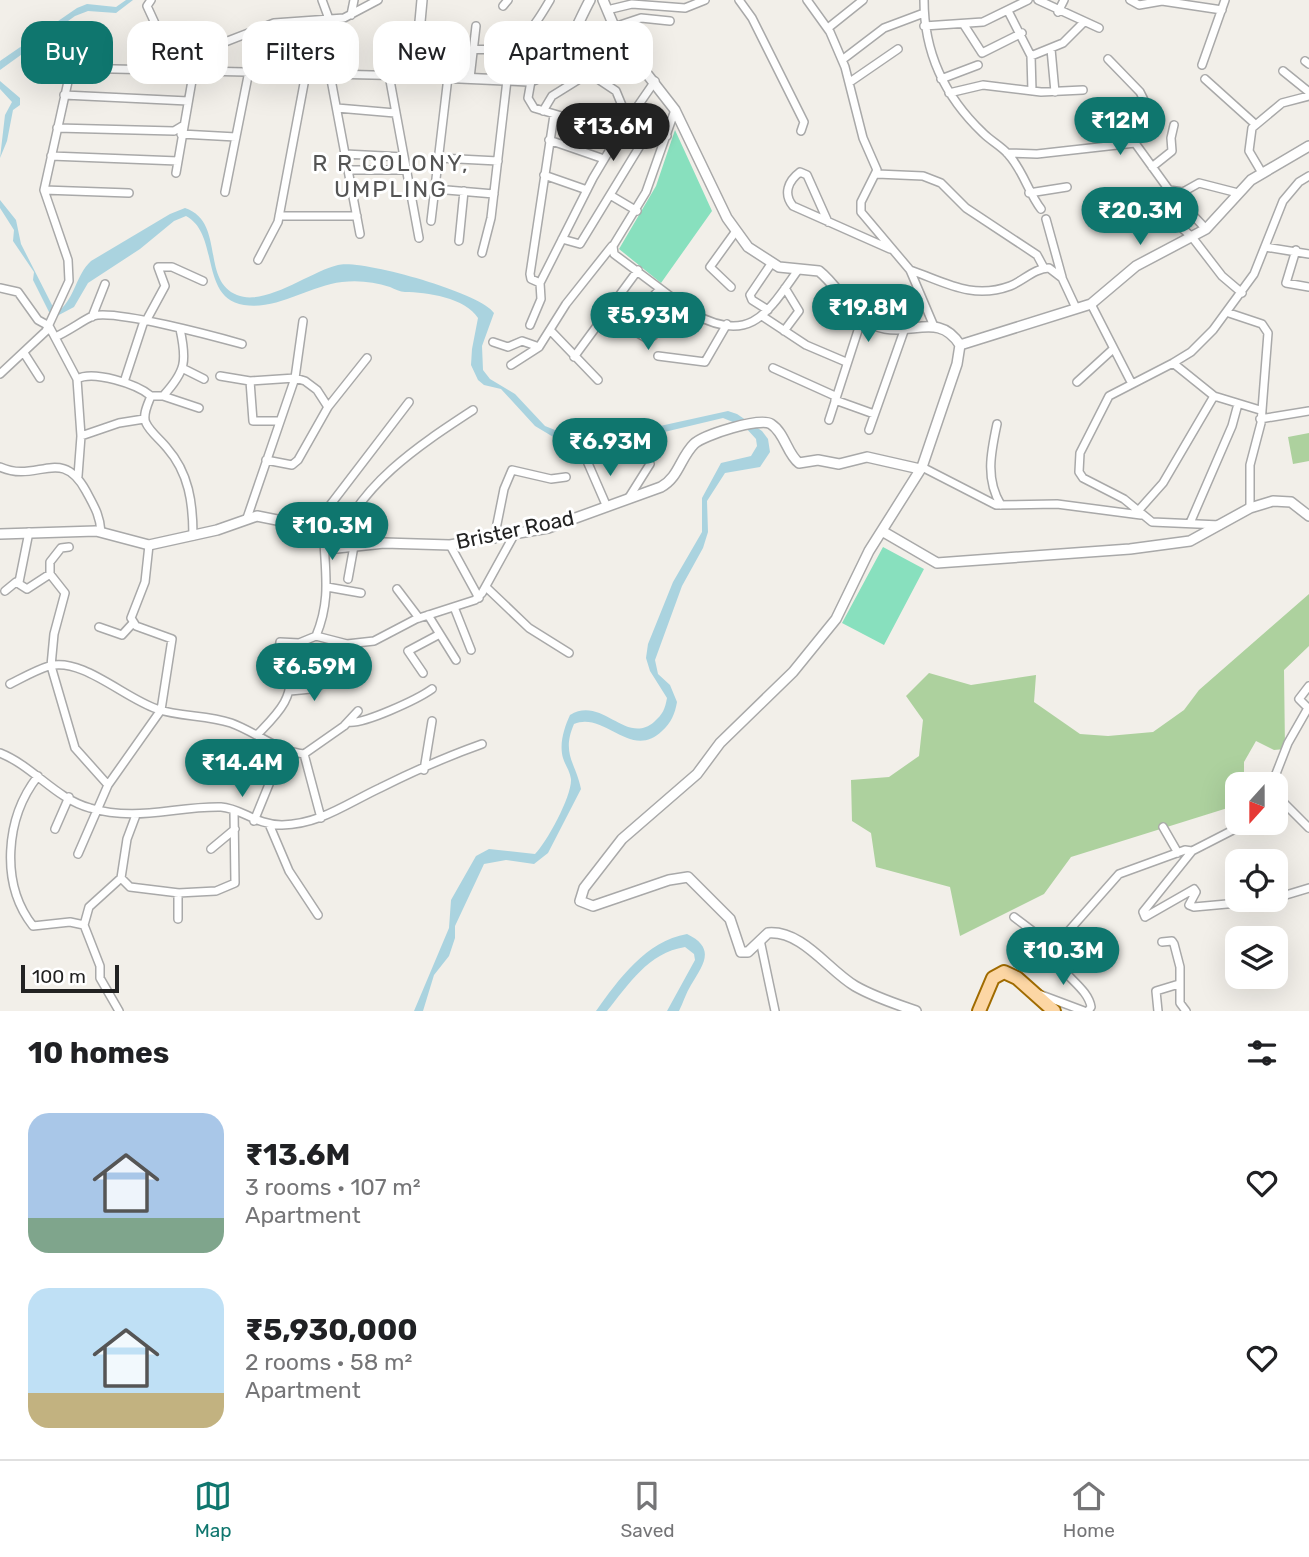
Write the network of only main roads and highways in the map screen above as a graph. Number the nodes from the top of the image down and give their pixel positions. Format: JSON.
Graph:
{"nodes":[{"id":1,"x":979,"y":1011,"type":"edge"},
{"id":2,"x":1054,"y":1011,"type":"edge"}],
"edges":[{"from":1,"to":2,"type":"main road"}]}
